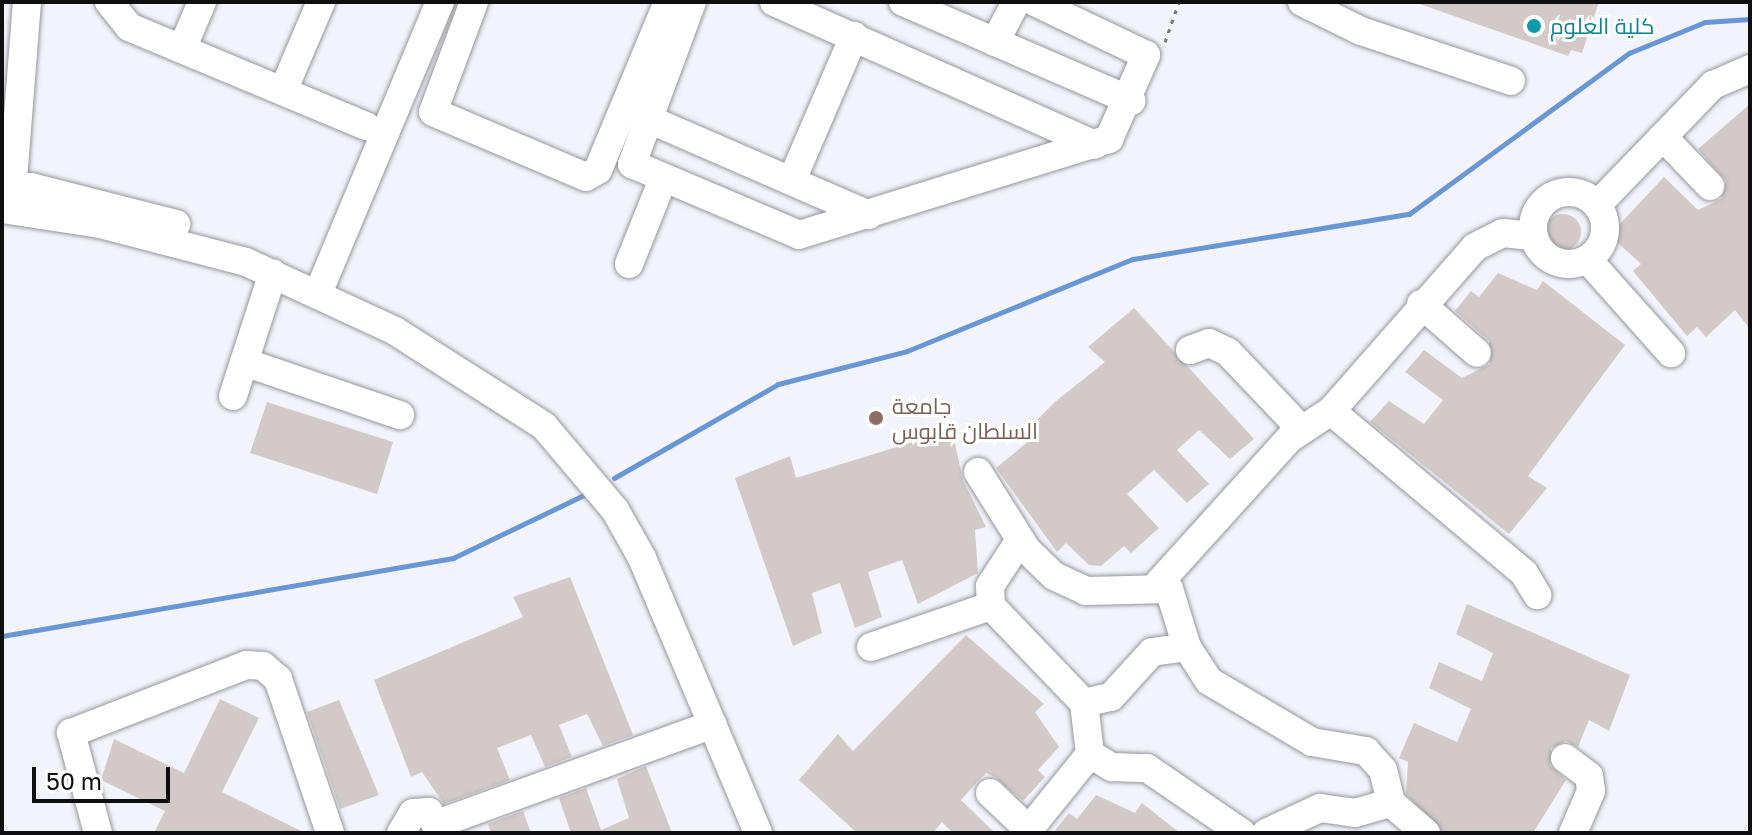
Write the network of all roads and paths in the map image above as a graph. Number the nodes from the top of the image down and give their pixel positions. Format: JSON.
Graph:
{"nodes":[{"id":1,"x":27,"y":2,"type":"edge"},
{"id":2,"x":109,"y":2,"type":"edge"},
{"id":3,"x":202,"y":2,"type":"edge"},
{"id":4,"x":321,"y":2,"type":"edge"},
{"id":5,"x":440,"y":2,"type":"edge"},
{"id":6,"x":474,"y":2,"type":"edge"},
{"id":7,"x":668,"y":2,"type":"edge"},
{"id":8,"x":692,"y":2,"type":"edge"},
{"id":9,"x":774,"y":2,"type":"edge"},
{"id":10,"x":903,"y":2,"type":"edge"},
{"id":11,"x":1016,"y":2,"type":"edge"},
{"id":12,"x":1035,"y":2,"type":"edge"},
{"id":13,"x":1179,"y":2,"type":"edge"},
{"id":14,"x":1302,"y":2,"type":"edge"},
{"id":15,"x":854,"y":36,"type":"junction"},
{"id":16,"x":995,"y":42,"type":"junction"},
{"id":17,"x":182,"y":49,"type":"junction"},
{"id":18,"x":1146,"y":55,"type":"junction"},
{"id":19,"x":1750,"y":69,"type":"edge"},
{"id":20,"x":1511,"y":81,"type":"dead end"},
{"id":21,"x":283,"y":91,"type":"junction"},
{"id":22,"x":1132,"y":101,"type":"junction"},
{"id":23,"x":646,"y":118,"type":"junction"},
{"id":24,"x":366,"y":126,"type":"dead end"},
{"id":25,"x":1663,"y":137,"type":"junction"},
{"id":26,"x":1095,"y":145,"type":"junction"},
{"id":27,"x":663,"y":179,"type":"junction"},
{"id":28,"x":792,"y":180,"type":"junction"},
{"id":29,"x":1710,"y":186,"type":"dead end"},
{"id":30,"x":10,"y":191,"type":"edge"},
{"id":31,"x":1597,"y":205,"type":"junction"},
{"id":32,"x":869,"y":215,"type":"junction"},
{"id":33,"x":1534,"y":236,"type":"junction"},
{"id":34,"x":1588,"y":260,"type":"junction"},
{"id":35,"x":629,"y":264,"type":"dead end"},
{"id":36,"x":273,"y":273,"type":"junction"},
{"id":37,"x":319,"y":291,"type":"junction"},
{"id":38,"x":1421,"y":304,"type":"junction"},
{"id":39,"x":1190,"y":350,"type":"dead end"},
{"id":40,"x":1477,"y":353,"type":"dead end"},
{"id":41,"x":1671,"y":353,"type":"dead end"},
{"id":42,"x":244,"y":362,"type":"junction"},
{"id":43,"x":233,"y":396,"type":"dead end"},
{"id":44,"x":1331,"y":411,"type":"junction"},
{"id":45,"x":400,"y":415,"type":"dead end"},
{"id":46,"x":1301,"y":429,"type":"junction"},
{"id":47,"x":978,"y":472,"type":"dead end"},
{"id":48,"x":1020,"y":540,"type":"junction"},
{"id":49,"x":1157,"y":585,"type":"junction"},
{"id":50,"x":1537,"y":595,"type":"dead end"},
{"id":51,"x":991,"y":606,"type":"junction"},
{"id":52,"x":871,"y":647,"type":"dead end"},
{"id":53,"x":1187,"y":647,"type":"junction"},
{"id":54,"x":1084,"y":703,"type":"junction"},
{"id":55,"x":713,"y":724,"type":"junction"},
{"id":56,"x":1090,"y":754,"type":"junction"},
{"id":57,"x":1565,"y":758,"type":"dead end"},
{"id":58,"x":990,"y":793,"type":"dead end"},
{"id":59,"x":1391,"y":803,"type":"junction"},
{"id":60,"x":440,"y":828,"type":"edge"},
{"id":61,"x":1028,"y":832,"type":"edge"},
{"id":62,"x":98,"y":833,"type":"edge"},
{"id":63,"x":330,"y":833,"type":"edge"},
{"id":64,"x":401,"y":833,"type":"edge"},
{"id":65,"x":758,"y":833,"type":"edge"},
{"id":66,"x":1242,"y":833,"type":"edge"},
{"id":67,"x":1266,"y":833,"type":"edge"},
{"id":68,"x":1426,"y":833,"type":"edge"},
{"id":69,"x":1573,"y":833,"type":"edge"}],
"edges":[{"from":1,"to":30,"type":"lane"},
{"from":2,"to":17,"type":"lane"},
{"from":3,"to":17,"type":"lane"},
{"from":4,"to":21,"type":"lane"},
{"from":5,"to":37,"type":"lane"},
{"from":6,"to":7,"type":"lane"},
{"from":8,"to":23,"type":"lane"},
{"from":9,"to":15,"type":"lane"},
{"from":10,"to":16,"type":"lane"},
{"from":11,"to":16,"type":"lane"},
{"from":12,"to":18,"type":"lane"},
{"from":13,"to":18,"type":"path"},
{"from":14,"to":20,"type":"lane"},
{"from":15,"to":26,"type":"lane"},
{"from":15,"to":28,"type":"lane"},
{"from":16,"to":22,"type":"lane"},
{"from":17,"to":21,"type":"lane"},
{"from":18,"to":22,"type":"lane"},
{"from":19,"to":25,"type":"lane"},
{"from":21,"to":24,"type":"lane"},
{"from":22,"to":26,"type":"lane"},
{"from":23,"to":27,"type":"lane"},
{"from":23,"to":28,"type":"lane"},
{"from":25,"to":29,"type":"lane"},
{"from":25,"to":31,"type":"lane"},
{"from":26,"to":32,"type":"lane"},
{"from":27,"to":32,"type":"lane"},
{"from":27,"to":35,"type":"lane"},
{"from":28,"to":32,"type":"lane"},
{"from":30,"to":36,"type":"lane"},
{"from":31,"to":33,"type":"lane"},
{"from":31,"to":34,"type":"lane"},
{"from":33,"to":34,"type":"lane"},
{"from":33,"to":38,"type":"lane"},
{"from":34,"to":41,"type":"lane"},
{"from":36,"to":37,"type":"lane"},
{"from":36,"to":42,"type":"lane"},
{"from":37,"to":55,"type":"lane"},
{"from":38,"to":40,"type":"lane"},
{"from":38,"to":44,"type":"lane"},
{"from":39,"to":46,"type":"lane"},
{"from":42,"to":43,"type":"lane"},
{"from":42,"to":45,"type":"lane"},
{"from":44,"to":46,"type":"lane"},
{"from":44,"to":50,"type":"lane"},
{"from":46,"to":49,"type":"lane"},
{"from":47,"to":48,"type":"lane"},
{"from":48,"to":49,"type":"lane"},
{"from":48,"to":51,"type":"lane"},
{"from":49,"to":53,"type":"lane"},
{"from":51,"to":52,"type":"lane"},
{"from":51,"to":54,"type":"lane"},
{"from":53,"to":54,"type":"lane"},
{"from":53,"to":59,"type":"lane"},
{"from":54,"to":56,"type":"lane"},
{"from":55,"to":60,"type":"lane"},
{"from":55,"to":65,"type":"lane"},
{"from":56,"to":61,"type":"lane"},
{"from":56,"to":66,"type":"lane"},
{"from":57,"to":69,"type":"lane"},
{"from":58,"to":61,"type":"lane"},
{"from":59,"to":67,"type":"lane"},
{"from":59,"to":68,"type":"lane"},
{"from":60,"to":64,"type":"lane"},
{"from":62,"to":63,"type":"lane"}]}
